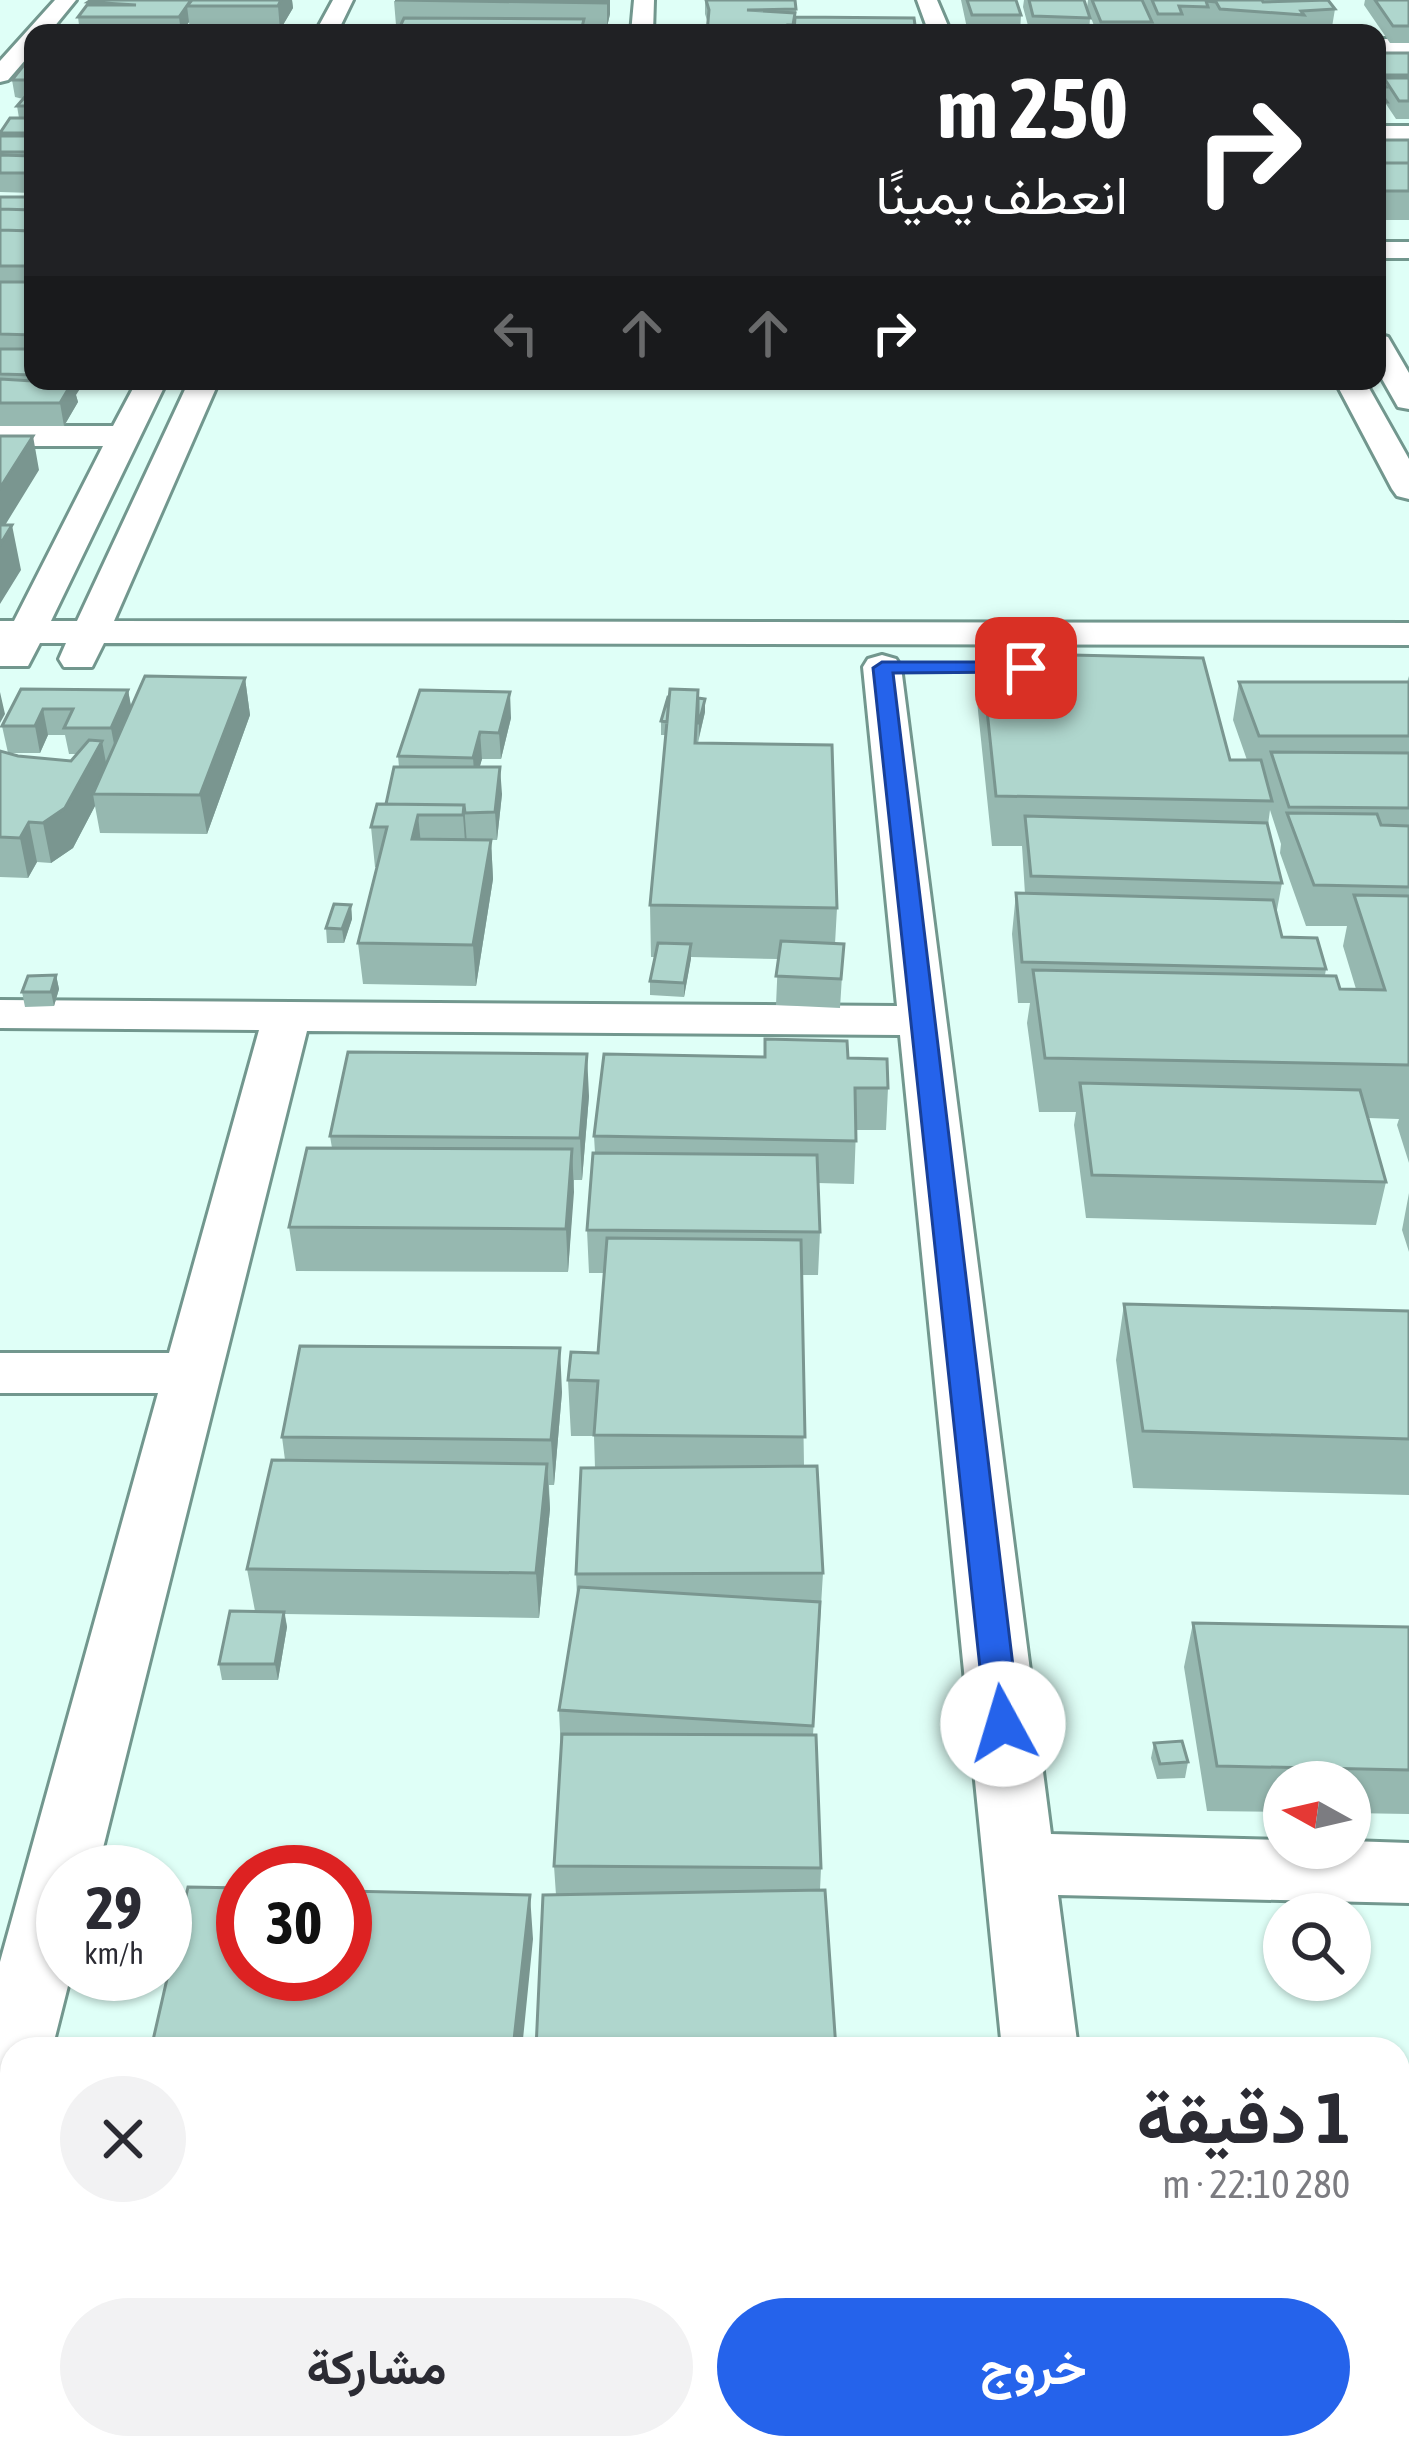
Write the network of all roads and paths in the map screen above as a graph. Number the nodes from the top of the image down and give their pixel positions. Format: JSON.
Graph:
{"nodes":[{"id":1,"x":66,"y":0,"type":"edge"},
{"id":2,"x":45,"y":24,"type":"edge"},
{"id":3,"x":24,"y":48,"type":"edge"},
{"id":4,"x":0,"y":75,"type":"edge"},
{"id":5,"x":1386,"y":359,"type":"edge"},
{"id":6,"x":147,"y":390,"type":"edge"},
{"id":7,"x":200,"y":390,"type":"edge"},
{"id":8,"x":1355,"y":390,"type":"edge"},
{"id":9,"x":1409,"y":400,"type":"edge"},
{"id":10,"x":0,"y":436,"type":"edge"},
{"id":11,"x":124,"y":436,"type":"junction"},
{"id":12,"x":1409,"y":489,"type":"edge"},
{"id":13,"x":474,"y":632,"type":"junction"},
{"id":14,"x":1409,"y":634,"type":"edge"},
{"id":15,"x":9,"y":649,"type":"edge"},
{"id":16,"x":82,"y":649,"type":"junction"},
{"id":17,"x":368,"y":667,"type":"junction"},
{"id":18,"x":882,"y":668,"type":"junction"},
{"id":19,"x":1409,"y":668,"type":"edge"},
{"id":20,"x":0,"y":1014,"type":"edge"},
{"id":21,"x":287,"y":1016,"type":"junction"},
{"id":22,"x":923,"y":1022,"type":"junction"},
{"id":23,"x":0,"y":1373,"type":"edge"},
{"id":24,"x":192,"y":1373,"type":"junction"},
{"id":25,"x":1019,"y":1864,"type":"junction"},
{"id":26,"x":1409,"y":1873,"type":"edge"},
{"id":27,"x":17,"y":2037,"type":"edge"},
{"id":28,"x":1039,"y":2037,"type":"edge"}],
"edges":[{"from":1,"to":2,"type":"street"},
{"from":3,"to":4,"type":"street"},
{"from":5,"to":9,"type":"street"},
{"from":6,"to":11,"type":"street"},
{"from":7,"to":16,"type":"street"},
{"from":8,"to":12,"type":"street"},
{"from":10,"to":11,"type":"street"},
{"from":11,"to":15,"type":"street"},
{"from":13,"to":14,"type":"street"},
{"from":13,"to":16,"type":"street"},
{"from":13,"to":17,"type":"street"},
{"from":15,"to":16,"type":"street"},
{"from":16,"to":17,"type":"street"},
{"from":17,"to":18,"type":"street"},
{"from":18,"to":19,"type":"street"},
{"from":18,"to":22,"type":"street"},
{"from":20,"to":21,"type":"street"},
{"from":21,"to":22,"type":"street"},
{"from":21,"to":24,"type":"street"},
{"from":22,"to":25,"type":"street"},
{"from":23,"to":24,"type":"street"},
{"from":24,"to":27,"type":"street"},
{"from":25,"to":26,"type":"street"},
{"from":25,"to":28,"type":"street"}]}
